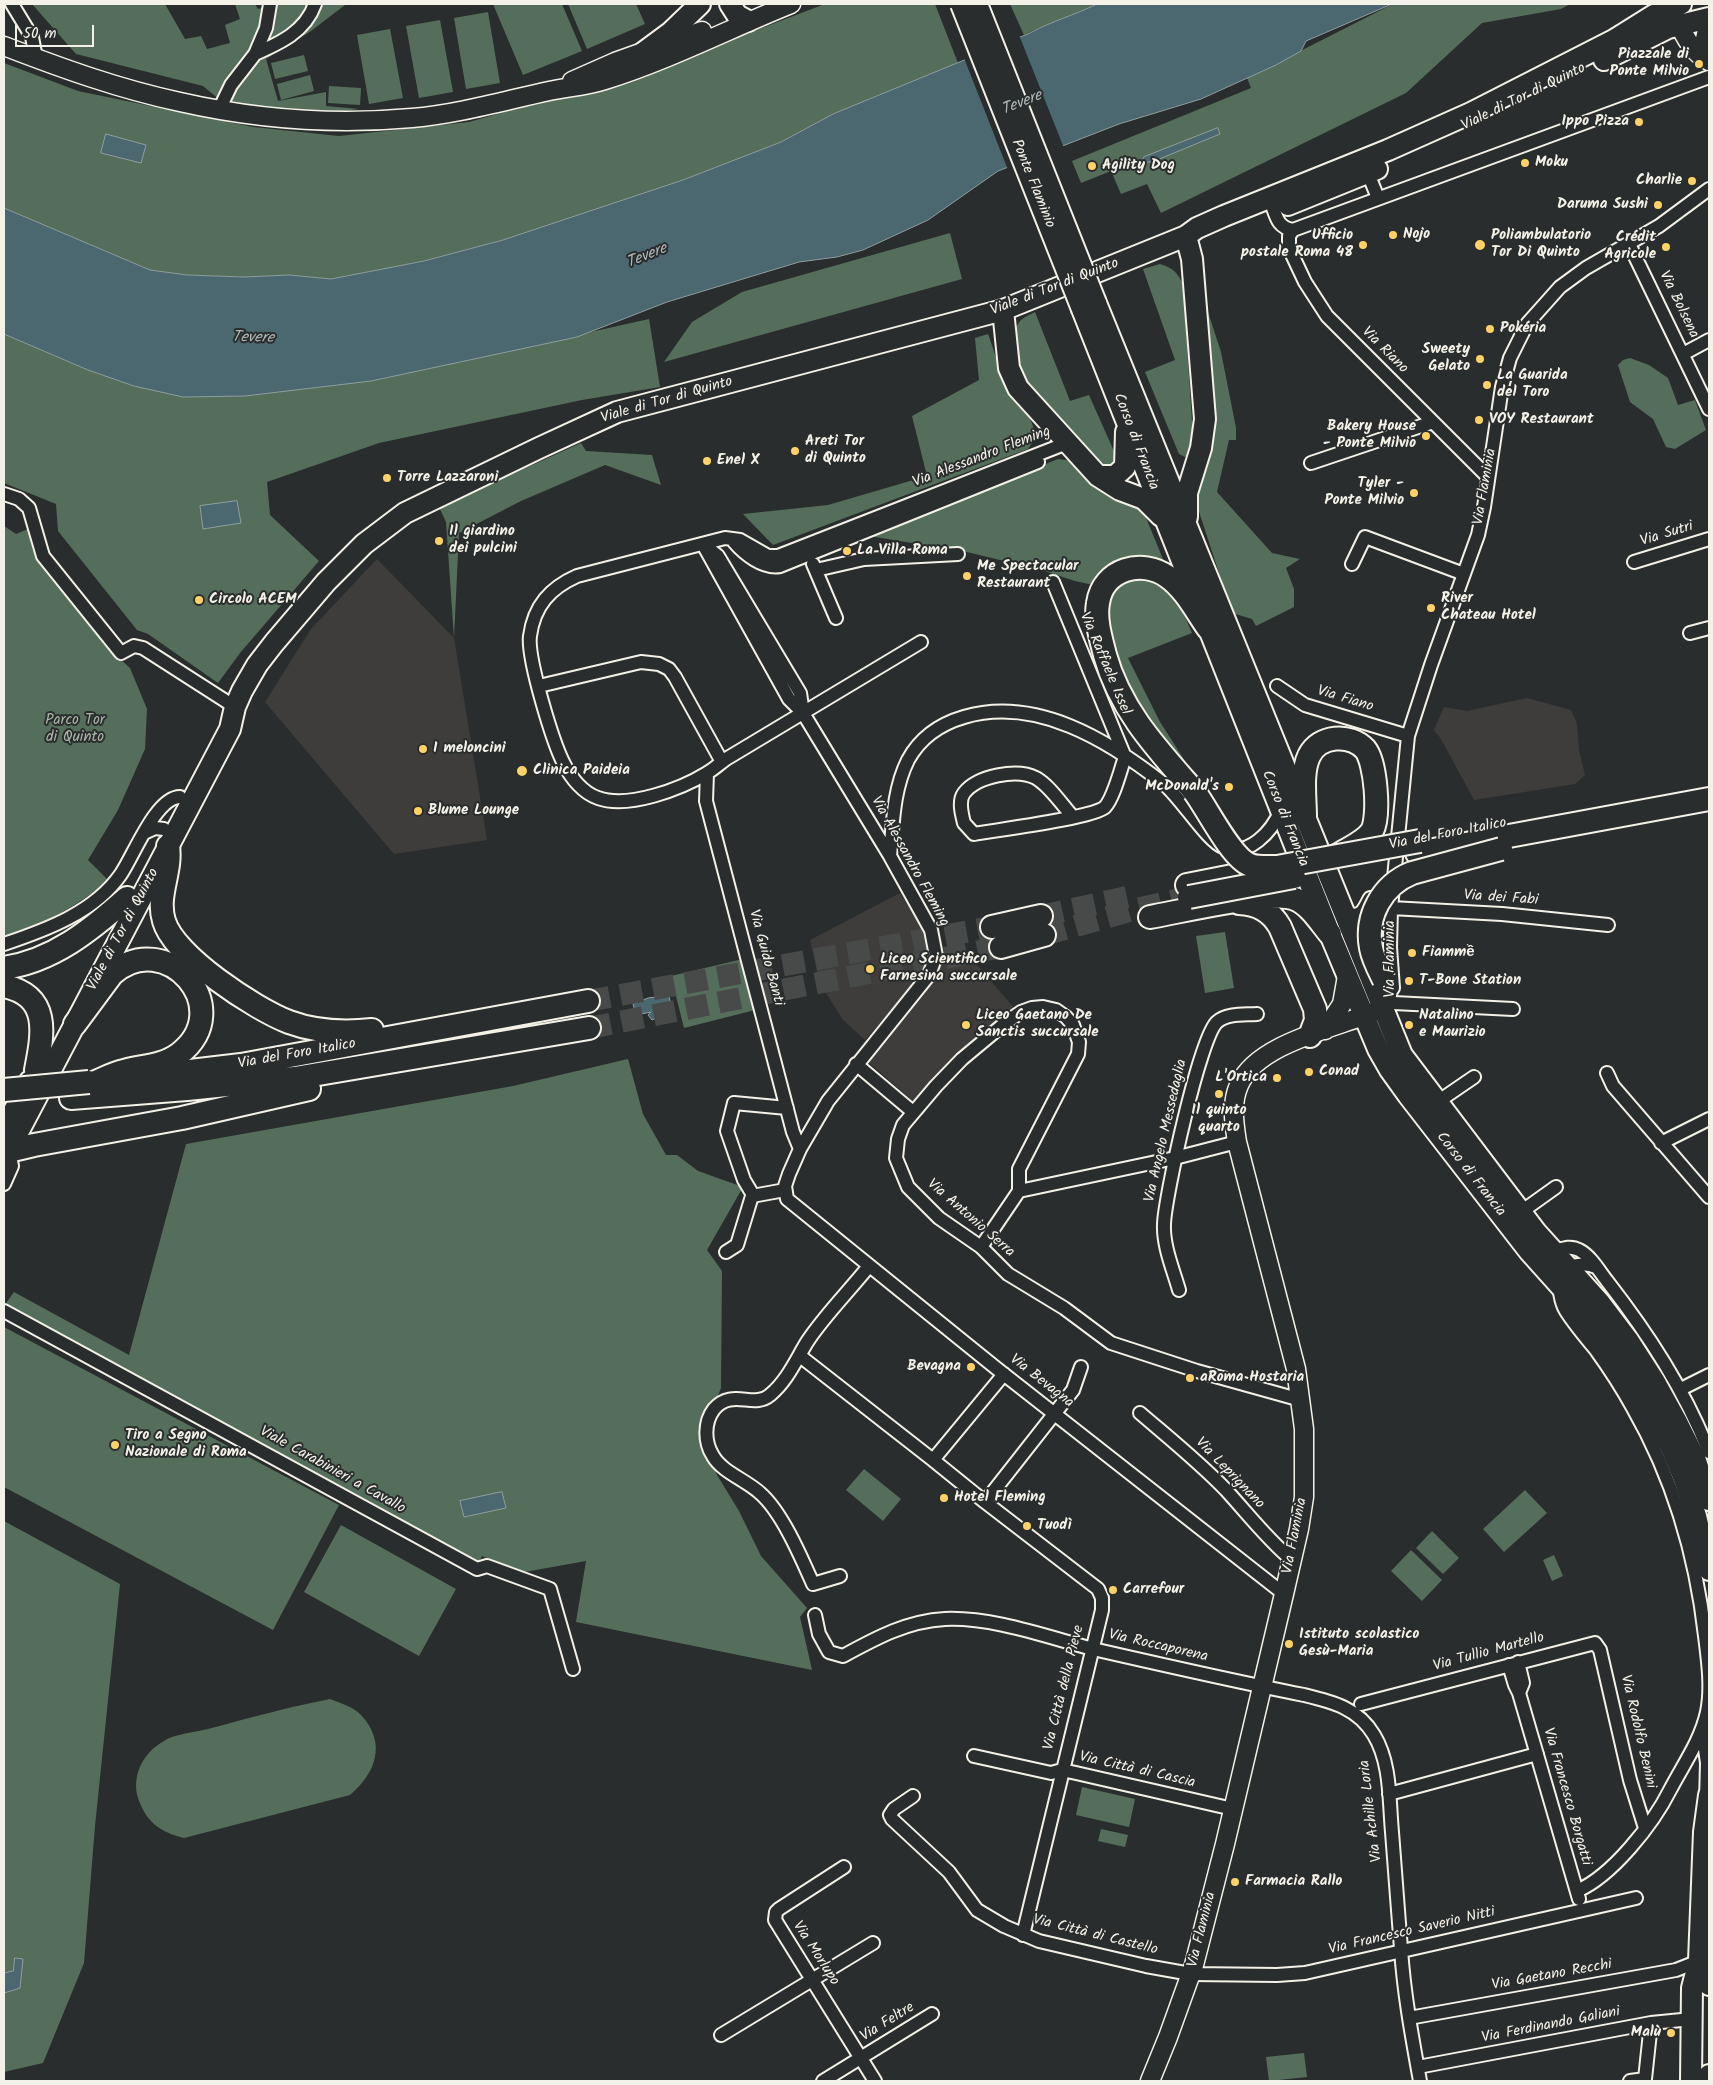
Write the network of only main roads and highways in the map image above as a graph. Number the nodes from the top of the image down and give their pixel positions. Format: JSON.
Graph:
{"nodes":[{"id":1,"x":700,"y":4,"type":"edge"},
{"id":2,"x":730,"y":4,"type":"edge"},
{"id":3,"x":961,"y":4,"type":"edge"},
{"id":4,"x":977,"y":4,"type":"edge"},
{"id":5,"x":1680,"y":4,"type":"edge"},
{"id":6,"x":1709,"y":19,"type":"edge"},
{"id":7,"x":748,"y":21,"type":"road end"},
{"id":8,"x":644,"y":52,"type":"road end"},
{"id":9,"x":1365,"y":167,"type":"junction"},
{"id":10,"x":1186,"y":236,"type":"junction"},
{"id":11,"x":1089,"y":306,"type":"junction"},
{"id":12,"x":1002,"y":310,"type":"junction"},
{"id":13,"x":1126,"y":420,"type":"junction"},
{"id":14,"x":1153,"y":443,"type":"junction"},
{"id":15,"x":1198,"y":458,"type":"junction"},
{"id":16,"x":1098,"y":476,"type":"junction"},
{"id":17,"x":1165,"y":520,"type":"junction"},
{"id":18,"x":1190,"y":537,"type":"junction"},
{"id":19,"x":1208,"y":628,"type":"junction"},
{"id":20,"x":234,"y":707,"type":"junction"},
{"id":21,"x":1709,"y":784,"type":"edge"},
{"id":22,"x":1709,"y":798,"type":"edge"},
{"id":23,"x":1305,"y":817,"type":"junction"},
{"id":24,"x":1571,"y":824,"type":"junction"},
{"id":25,"x":159,"y":836,"type":"junction"},
{"id":26,"x":1418,"y":847,"type":"junction"},
{"id":27,"x":1338,"y":855,"type":"junction"},
{"id":28,"x":1277,"y":868,"type":"junction"},
{"id":29,"x":127,"y":898,"type":"junction"},
{"id":30,"x":1231,"y":902,"type":"junction"},
{"id":31,"x":1150,"y":917,"type":"dead end"},
{"id":32,"x":1043,"y":925,"type":"tunnel mouth"},
{"id":33,"x":1330,"y":934,"type":"junction"},
{"id":34,"x":996,"y":937,"type":"tunnel mouth"},
{"id":35,"x":4,"y":968,"type":"edge"},
{"id":36,"x":4,"y":986,"type":"edge"},
{"id":37,"x":588,"y":1002,"type":"tunnel mouth"},
{"id":38,"x":1380,"y":1009,"type":"junction"},
{"id":39,"x":532,"y":1012,"type":"junction"},
{"id":40,"x":75,"y":1024,"type":"junction"},
{"id":41,"x":589,"y":1028,"type":"tunnel mouth"},
{"id":42,"x":1317,"y":1033,"type":"road end"},
{"id":43,"x":463,"y":1051,"type":"junction"},
{"id":44,"x":36,"y":1070,"type":"junction"},
{"id":45,"x":239,"y":1075,"type":"junction"},
{"id":46,"x":189,"y":1081,"type":"junction"},
{"id":47,"x":93,"y":1082,"type":"junction"},
{"id":48,"x":4,"y":1090,"type":"edge"},
{"id":49,"x":4,"y":1104,"type":"edge"},
{"id":50,"x":4,"y":1129,"type":"edge"},
{"id":51,"x":5,"y":1154,"type":"edge"},
{"id":52,"x":1565,"y":1278,"type":"junction"},
{"id":53,"x":1689,"y":1469,"type":"edge"},
{"id":54,"x":1709,"y":1500,"type":"edge"},
{"id":55,"x":1703,"y":1513,"type":"edge"},
{"id":56,"x":1709,"y":1570,"type":"edge"},
{"id":57,"x":1708,"y":1802,"type":"edge"},
{"id":58,"x":1699,"y":1961,"type":"junction"},
{"id":59,"x":1709,"y":1985,"type":"edge"},
{"id":60,"x":1709,"y":2074,"type":"edge"},
{"id":61,"x":1691,"y":2081,"type":"edge"},
{"id":62,"x":1709,"y":2081,"type":"edge"}],
"edges":[{"from":1,"to":8,"type":"main road"},
{"from":2,"to":7,"type":"main road"},
{"from":3,"to":11,"type":"main road","name":"Ponte Flaminio","bridge":true},
{"from":4,"to":11,"type":"main road","name":"Ponte Flaminio","bridge":true},
{"from":5,"to":9,"type":"main road","name":"Viale di Tor di Quinto"},
{"from":6,"to":9,"type":"main road","name":"Viale di Tor di Quinto"},
{"from":9,"to":10,"type":"main road","name":"Viale di Tor di Quinto"},
{"from":9,"to":10,"type":"main road","name":"Viale di Tor di Quinto"},
{"from":10,"to":12,"type":"main road","name":"Viale di Tor di Quinto"},
{"from":10,"to":15,"type":"main road"},
{"from":11,"to":13,"type":"main road","name":"Corso di Francia"},
{"from":11,"to":14,"type":"main road","name":"Corso di Francia"},
{"from":12,"to":16,"type":"main road"},
{"from":12,"to":20,"type":"main road","name":"Viale di Tor di Quinto"},
{"from":13,"to":16,"type":"main road"},
{"from":13,"to":17,"type":"main road","name":"Corso di Francia"},
{"from":14,"to":15,"type":"main road"},
{"from":14,"to":18,"type":"main road","name":"Corso di Francia"},
{"from":15,"to":18,"type":"main road"},
{"from":16,"to":17,"type":"main road"},
{"from":17,"to":19,"type":"main road","name":"Corso di Francia"},
{"from":18,"to":23,"type":"main road","name":"Corso di Francia"},
{"from":19,"to":28,"type":"highway","bridge":true},
{"from":19,"to":33,"type":"main road","name":"Corso di Francia"},
{"from":20,"to":25,"type":"main road","name":"Viale di Tor di Quinto"},
{"from":20,"to":25,"type":"main road","name":"Viale di Tor di Quinto"},
{"from":21,"to":26,"type":"highway","name":"Via del Foro Italico"},
{"from":22,"to":24,"type":"highway","name":"Via del Foro Italico"},
{"from":23,"to":27,"type":"highway"},
{"from":23,"to":38,"type":"main road","name":"Corso di Francia"},
{"from":24,"to":26,"type":"highway","name":"Via del Foro Italico"},
{"from":24,"to":38,"type":"highway","bridge":true},
{"from":25,"to":29,"type":"main road","name":"Viale di Tor di Quinto"},
{"from":25,"to":39,"type":"highway"},
{"from":25,"to":40,"type":"main road","name":"Viale di Tor di Quinto"},
{"from":26,"to":27,"type":"highway","name":"Via del Foro Italico","bridge":true},
{"from":26,"to":28,"type":"highway","name":"Via del Foro Italico","bridge":true},
{"from":27,"to":28,"type":"highway","name":"Via del Foro Italico","bridge":true},
{"from":29,"to":35,"type":"highway"},
{"from":29,"to":44,"type":"main road","name":"Viale di Tor di Quinto"},
{"from":30,"to":31,"type":"highway"},
{"from":30,"to":33,"type":"highway"},
{"from":30,"to":42,"type":"highway"},
{"from":32,"to":34,"type":"highway"},
{"from":33,"to":38,"type":"main road","name":"Corso di Francia"},
{"from":36,"to":44,"type":"highway"},
{"from":37,"to":39,"type":"highway","name":"Via del Foro Italico"},
{"from":38,"to":52,"type":"main road","name":"Corso di Francia"},
{"from":38,"to":52,"type":"main road","name":"Corso di Francia"},
{"from":39,"to":45,"type":"highway","name":"Via del Foro Italico"},
{"from":40,"to":47,"type":"highway"},
{"from":40,"to":51,"type":"main road","name":"Viale di Tor di Quinto"},
{"from":41,"to":43,"type":"highway","name":"Via del Foro Italico"},
{"from":43,"to":45,"type":"highway","name":"Via del Foro Italico"},
{"from":43,"to":51,"type":"highway"},
{"from":44,"to":50,"type":"main road","name":"Viale di Tor di Quinto"},
{"from":45,"to":46,"type":"highway","name":"Via del Foro Italico"},
{"from":46,"to":47,"type":"highway","name":"Via del Foro Italico"},
{"from":46,"to":49,"type":"highway","name":"Via del Foro Italico"},
{"from":47,"to":48,"type":"highway","name":"Via del Foro Italico","bridge":true},
{"from":52,"to":53,"type":"main road","name":"Corso di Francia"},
{"from":53,"to":54,"type":"main road","name":"Corso di Francia"},
{"from":53,"to":55,"type":"main road","name":"Corso di Francia"},
{"from":55,"to":56,"type":"main road","name":"Corso di Francia"},
{"from":57,"to":58,"type":"main road"},
{"from":58,"to":59,"type":"main road"},
{"from":58,"to":61,"type":"main road"},
{"from":60,"to":62,"type":"main road"}]}
